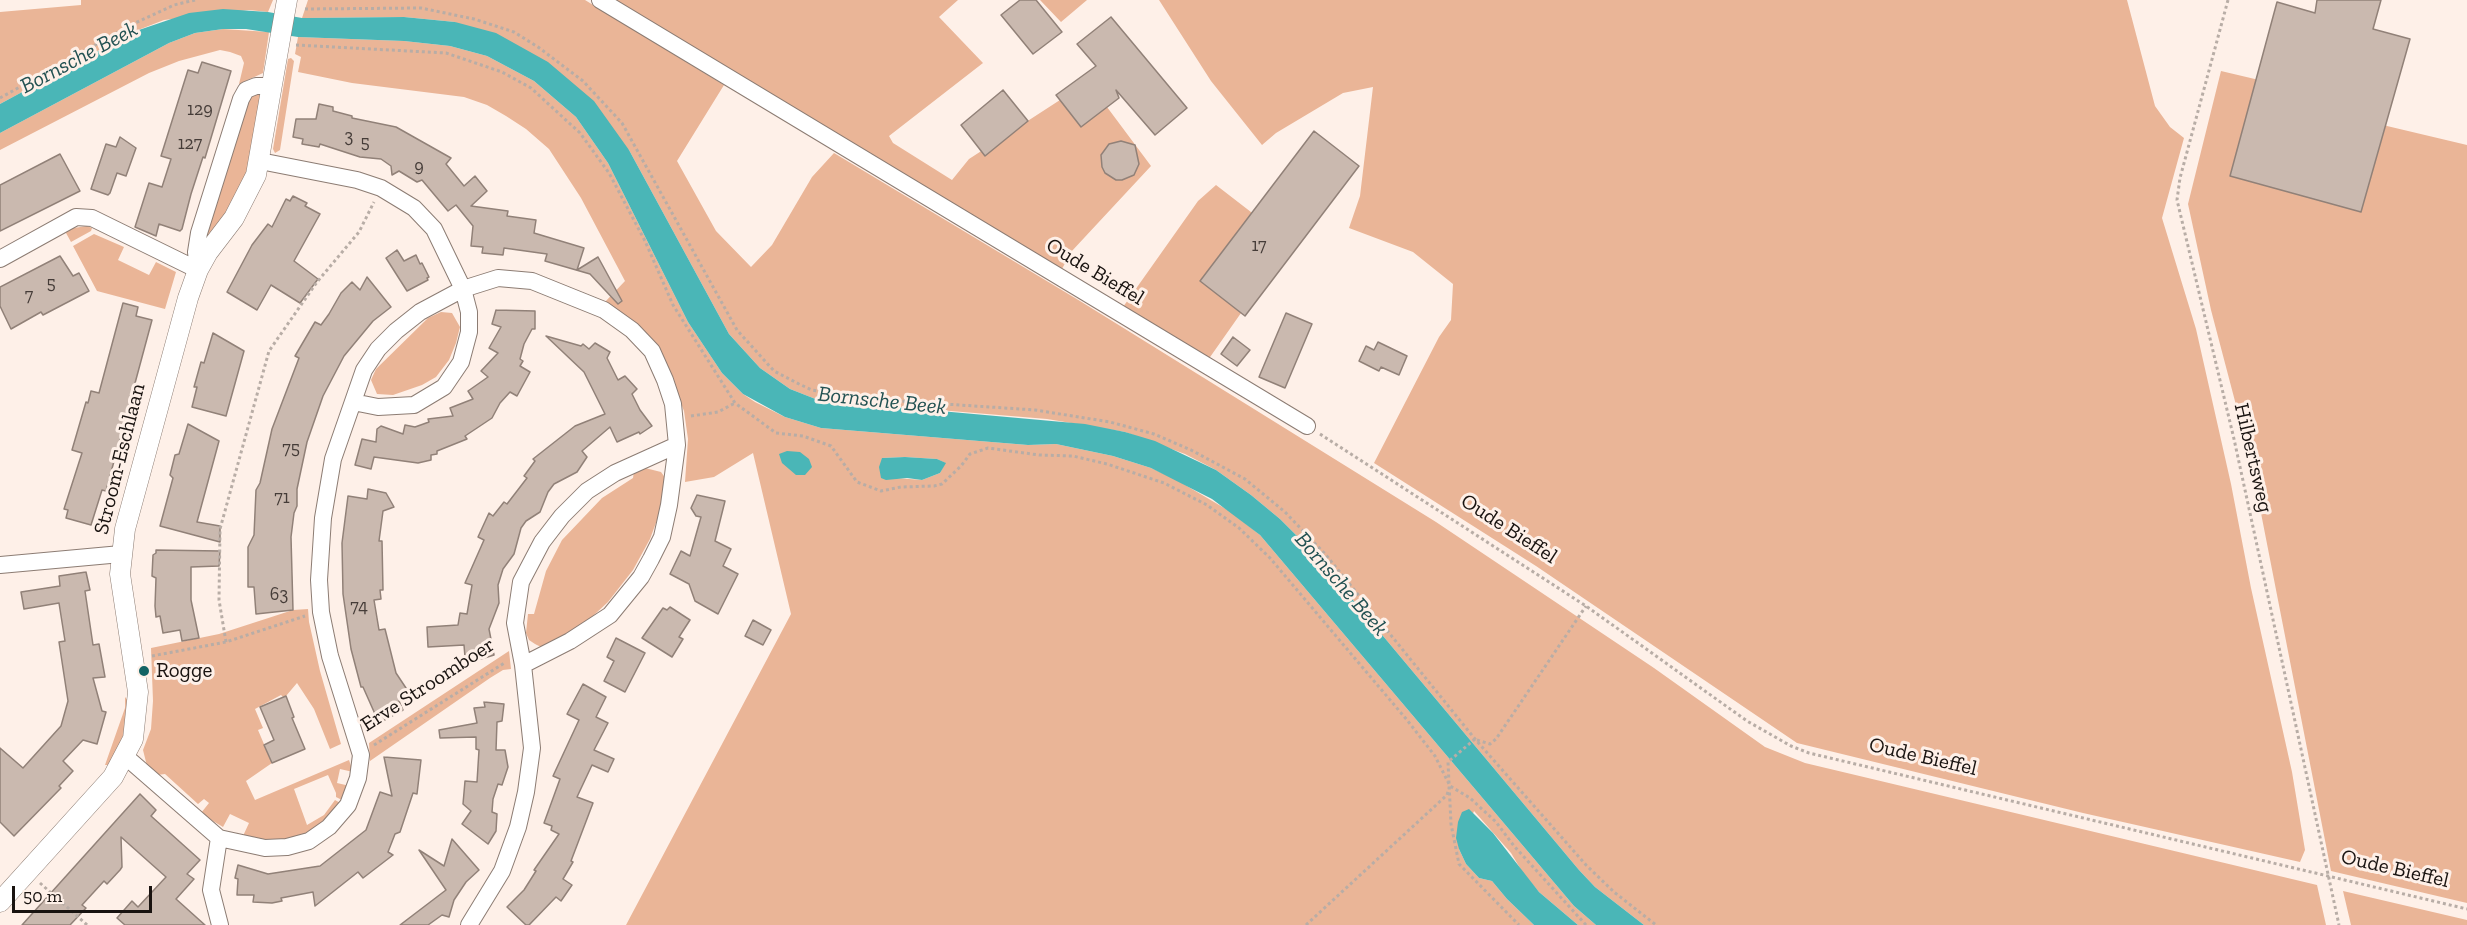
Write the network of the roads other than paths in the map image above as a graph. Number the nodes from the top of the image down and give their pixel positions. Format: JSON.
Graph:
{"nodes":[{"id":1,"x":600,"y":0,"type":"edge"},
{"id":2,"x":286,"y":5,"type":"edge"},
{"id":3,"x":272,"y":86,"type":"junction"},
{"id":4,"x":260,"y":161,"type":"junction"},
{"id":5,"x":0,"y":259,"type":"edge"},
{"id":6,"x":198,"y":270,"type":"junction"},
{"id":7,"x":463,"y":289,"type":"junction"},
{"id":8,"x":353,"y":402,"type":"junction"},
{"id":9,"x":1307,"y":426,"type":"road end"},
{"id":10,"x":677,"y":445,"type":"junction"},
{"id":11,"x":121,"y":554,"type":"junction"},
{"id":12,"x":0,"y":565,"type":"edge"},
{"id":13,"x":521,"y":659,"type":"junction"},
{"id":14,"x":126,"y":757,"type":"junction"},
{"id":15,"x":219,"y":838,"type":"junction"},
{"id":16,"x":0,"y":902,"type":"edge"},
{"id":17,"x":220,"y":925,"type":"edge"},
{"id":18,"x":469,"y":925,"type":"edge"}],
"edges":[{"from":1,"to":9,"type":"street","name":"Oude Bieffel"},
{"from":2,"to":3,"type":"street","name":"Stroom-Eschlaan"},
{"from":3,"to":4,"type":"street","name":"Stroom-Eschlaan"},
{"from":3,"to":6,"type":"street","name":"Stroom-Eschlaan"},
{"from":4,"to":6,"type":"street","name":"Stroom-Eschlaan"},
{"from":4,"to":7,"type":"street"},
{"from":5,"to":6,"type":"street"},
{"from":6,"to":11,"type":"street","name":"Stroom-Eschlaan"},
{"from":7,"to":8,"type":"street","name":"Erve Stroomboer"},
{"from":7,"to":8,"type":"street"},
{"from":7,"to":10,"type":"street","name":"Erve Stroomboer"},
{"from":8,"to":15,"type":"street","name":"Erve Stroomboer"},
{"from":10,"to":13,"type":"street","name":"Erve Stroomboer"},
{"from":10,"to":13,"type":"street","name":"Erve Stroomboer"},
{"from":11,"to":12,"type":"street"},
{"from":11,"to":14,"type":"street","name":"Stroom-Eschlaan"},
{"from":13,"to":18,"type":"street","name":"Erve Stroomboer"},
{"from":14,"to":15,"type":"street","name":"Erve Stroomboer"},
{"from":14,"to":16,"type":"street","name":"Stroom-Eschlaan"},
{"from":15,"to":17,"type":"street"}]}
